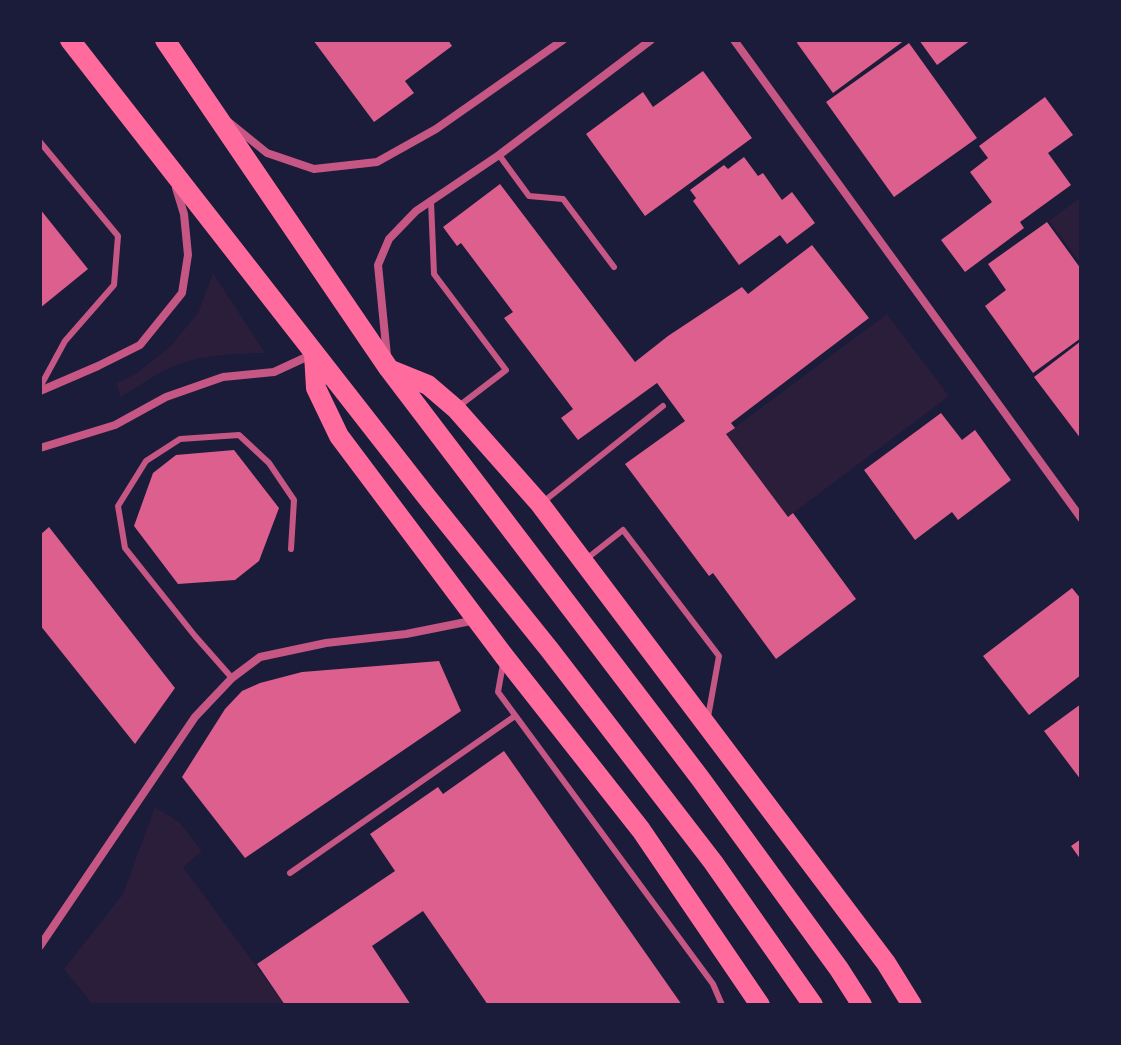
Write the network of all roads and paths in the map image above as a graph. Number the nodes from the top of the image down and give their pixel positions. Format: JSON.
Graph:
{"nodes":[{"id":1,"x":70,"y":40,"type":"edge"},
{"id":2,"x":165,"y":40,"type":"edge"},
{"id":3,"x":563,"y":40,"type":"edge"},
{"id":4,"x":651,"y":40,"type":"edge"},
{"id":5,"x":734,"y":40,"type":"edge"},
{"id":6,"x":207,"y":103,"type":"junction"},
{"id":7,"x":40,"y":142,"type":"edge"},
{"id":8,"x":155,"y":149,"type":"junction"},
{"id":9,"x":499,"y":155,"type":"junction"},
{"id":10,"x":431,"y":201,"type":"junction"},
{"id":11,"x":614,"y":267,"type":"dead end"},
{"id":12,"x":314,"y":354,"type":"junction"},
{"id":13,"x":389,"y":369,"type":"junction"},
{"id":14,"x":40,"y":389,"type":"edge"},
{"id":15,"x":663,"y":406,"type":"dead end"},
{"id":16,"x":456,"y":409,"type":"junction"},
{"id":17,"x":40,"y":448,"type":"edge"},
{"id":18,"x":540,"y":504,"type":"junction"},
{"id":19,"x":1081,"y":518,"type":"edge"},
{"id":20,"x":291,"y":549,"type":"dead end"},
{"id":21,"x":583,"y":561,"type":"junction"},
{"id":22,"x":477,"y":620,"type":"junction"},
{"id":23,"x":504,"y":656,"type":"junction"},
{"id":24,"x":232,"y":678,"type":"junction"},
{"id":25,"x":515,"y":716,"type":"junction"},
{"id":26,"x":707,"y":725,"type":"junction"},
{"id":27,"x":290,"y":873,"type":"dead end"},
{"id":28,"x":40,"y":946,"type":"edge"},
{"id":29,"x":722,"y":1005,"type":"edge"},
{"id":30,"x":760,"y":1005,"type":"edge"},
{"id":31,"x":813,"y":1005,"type":"edge"},
{"id":32,"x":862,"y":1005,"type":"edge"},
{"id":33,"x":912,"y":1005,"type":"edge"}],
"edges":[{"from":1,"to":8,"type":"main road"},
{"from":2,"to":6,"type":"main road"},
{"from":3,"to":6,"type":"street"},
{"from":4,"to":9,"type":"street"},
{"from":5,"to":19,"type":"street"},
{"from":6,"to":13,"type":"main road"},
{"from":7,"to":14,"type":"lane"},
{"from":8,"to":12,"type":"main road"},
{"from":8,"to":14,"type":"street"},
{"from":9,"to":10,"type":"street"},
{"from":9,"to":11,"type":"lane"},
{"from":10,"to":13,"type":"street"},
{"from":10,"to":16,"type":"lane"},
{"from":12,"to":17,"type":"street"},
{"from":12,"to":22,"type":"main road"},
{"from":12,"to":31,"type":"main road"},
{"from":13,"to":16,"type":"main road"},
{"from":13,"to":32,"type":"main road"},
{"from":15,"to":18,"type":"lane"},
{"from":16,"to":18,"type":"main road"},
{"from":18,"to":21,"type":"main road"},
{"from":20,"to":24,"type":"lane"},
{"from":21,"to":26,"type":"main road"},
{"from":21,"to":26,"type":"lane"},
{"from":22,"to":23,"type":"main road"},
{"from":22,"to":24,"type":"street"},
{"from":23,"to":25,"type":"lane"},
{"from":23,"to":30,"type":"main road"},
{"from":24,"to":28,"type":"street"},
{"from":25,"to":27,"type":"lane"},
{"from":25,"to":29,"type":"lane"},
{"from":26,"to":33,"type":"main road"}]}
